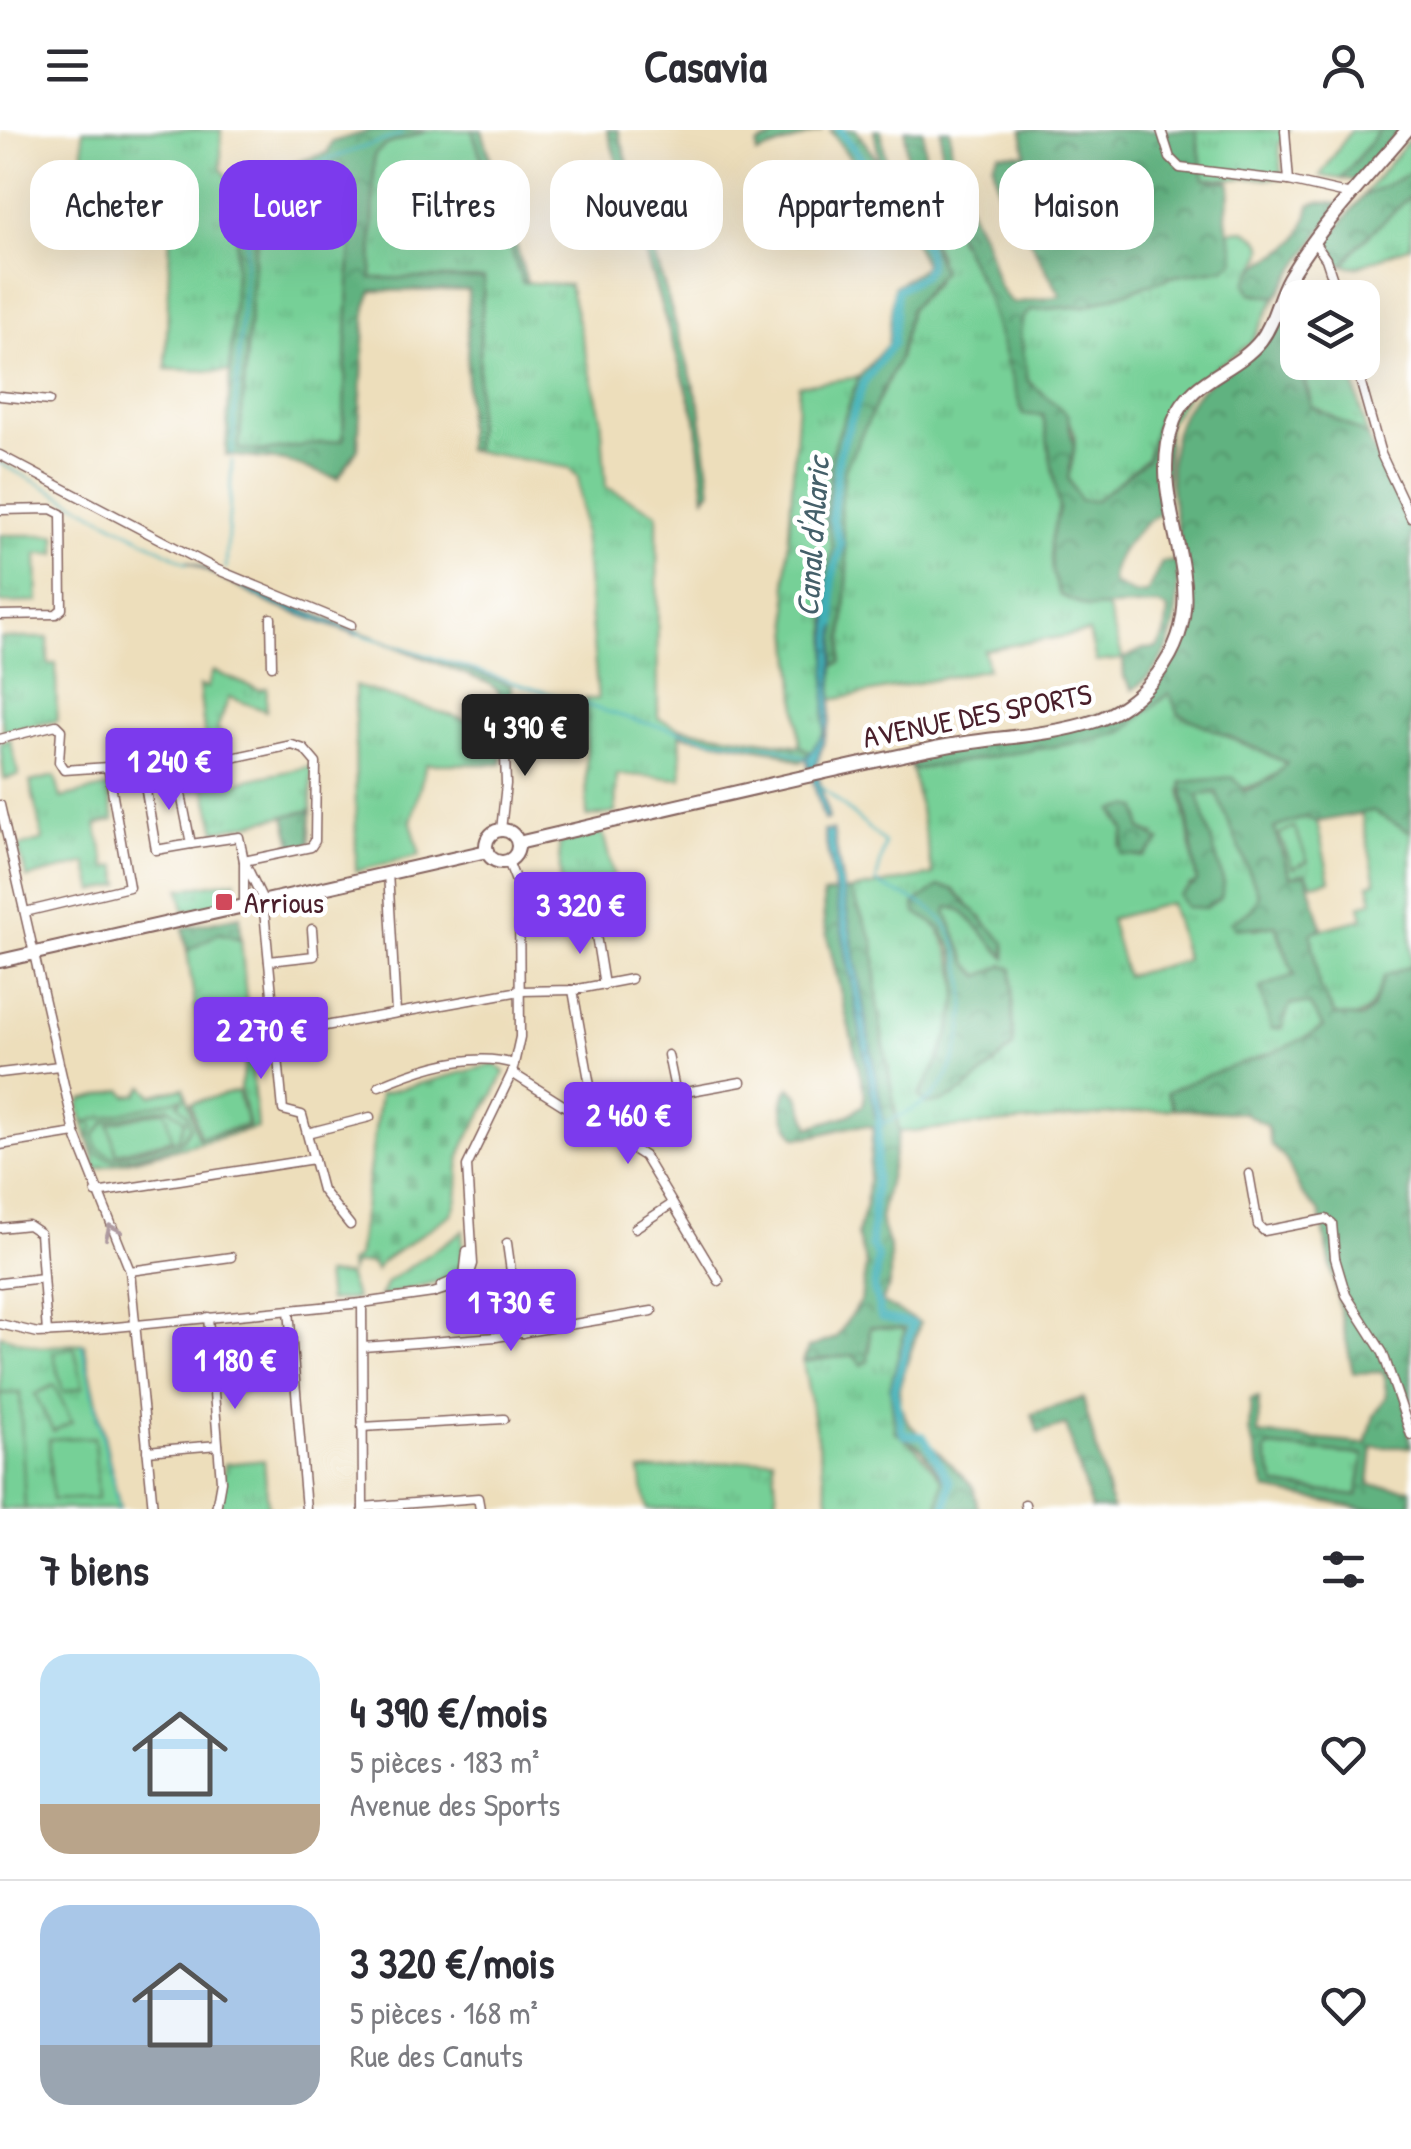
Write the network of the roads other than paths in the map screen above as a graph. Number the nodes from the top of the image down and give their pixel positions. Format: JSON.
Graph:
{"nodes":[{"id":1,"x":1161,"y":130,"type":"edge"},
{"id":2,"x":1285,"y":130,"type":"edge"},
{"id":3,"x":1407,"y":130,"type":"edge"},
{"id":4,"x":1289,"y":181,"type":"junction"},
{"id":5,"x":1352,"y":195,"type":"junction"},
{"id":6,"x":1314,"y":242,"type":"junction"},
{"id":7,"x":1333,"y":280,"type":"edge"},
{"id":8,"x":1361,"y":380,"type":"edge"},
{"id":9,"x":0,"y":396,"type":"edge"},
{"id":10,"x":50,"y":401,"type":"dead end"},
{"id":11,"x":0,"y":455,"type":"edge"},
{"id":12,"x":0,"y":510,"type":"edge"},
{"id":13,"x":1411,"y":518,"type":"edge"},
{"id":14,"x":0,"y":615,"type":"edge"},
{"id":15,"x":271,"y":618,"type":"dead end"},
{"id":16,"x":351,"y":625,"type":"dead end"},
{"id":17,"x":272,"y":666,"type":"dead end"},
{"id":18,"x":504,"y":727,"type":"dead end"},
{"id":19,"x":0,"y":739,"type":"edge"},
{"id":20,"x":176,"y":774,"type":"junction"},
{"id":21,"x":0,"y":805,"type":"edge"},
{"id":22,"x":501,"y":830,"type":"junction"},
{"id":23,"x":518,"y":843,"type":"junction"},
{"id":24,"x":191,"y":844,"type":"junction"},
{"id":25,"x":486,"y":851,"type":"junction"},
{"id":26,"x":244,"y":861,"type":"junction"},
{"id":27,"x":508,"y":861,"type":"junction"},
{"id":28,"x":388,"y":872,"type":"junction"},
{"id":29,"x":264,"y":900,"type":"junction"},
{"id":30,"x":244,"y":905,"type":"junction"},
{"id":31,"x":26,"y":912,"type":"junction"},
{"id":32,"x":594,"y":923,"type":"dead end"},
{"id":33,"x":312,"y":929,"type":"dead end"},
{"id":34,"x":35,"y":952,"type":"junction"},
{"id":35,"x":0,"y":961,"type":"edge"},
{"id":36,"x":269,"y":961,"type":"junction"},
{"id":37,"x":630,"y":980,"type":"dead end"},
{"id":38,"x":604,"y":986,"type":"junction"},
{"id":39,"x":573,"y":990,"type":"junction"},
{"id":40,"x":520,"y":991,"type":"junction"},
{"id":41,"x":396,"y":1012,"type":"junction"},
{"id":42,"x":275,"y":1035,"type":"junction"},
{"id":43,"x":668,"y":1055,"type":"dead end"},
{"id":44,"x":59,"y":1066,"type":"junction"},
{"id":45,"x":513,"y":1069,"type":"junction"},
{"id":46,"x":0,"y":1074,"type":"edge"},
{"id":47,"x":741,"y":1082,"type":"dead end"},
{"id":48,"x":379,"y":1086,"type":"dead end"},
{"id":49,"x":676,"y":1094,"type":"junction"},
{"id":50,"x":592,"y":1097,"type":"junction"},
{"id":51,"x":608,"y":1106,"type":"junction"},
{"id":52,"x":572,"y":1108,"type":"junction"},
{"id":53,"x":370,"y":1116,"type":"dead end"},
{"id":54,"x":604,"y":1129,"type":"junction"},
{"id":55,"x":74,"y":1132,"type":"junction"},
{"id":56,"x":306,"y":1133,"type":"junction"},
{"id":57,"x":0,"y":1145,"type":"edge"},
{"id":58,"x":314,"y":1160,"type":"junction"},
{"id":59,"x":1248,"y":1174,"type":"dead end"},
{"id":60,"x":96,"y":1193,"type":"junction"},
{"id":61,"x":672,"y":1204,"type":"junction"},
{"id":62,"x":350,"y":1225,"type":"dead end"},
{"id":63,"x":0,"y":1228,"type":"edge"},
{"id":64,"x":635,"y":1228,"type":"dead end"},
{"id":65,"x":507,"y":1243,"type":"dead end"},
{"id":66,"x":231,"y":1257,"type":"dead end"},
{"id":67,"x":130,"y":1271,"type":"junction"},
{"id":68,"x":43,"y":1278,"type":"junction"},
{"id":69,"x":512,"y":1279,"type":"junction"},
{"id":70,"x":465,"y":1280,"type":"junction"},
{"id":71,"x":720,"y":1281,"type":"dead end"},
{"id":72,"x":0,"y":1283,"type":"edge"},
{"id":73,"x":362,"y":1303,"type":"junction"},
{"id":74,"x":289,"y":1310,"type":"junction"},
{"id":75,"x":652,"y":1311,"type":"dead end"},
{"id":76,"x":208,"y":1317,"type":"junction"},
{"id":77,"x":0,"y":1324,"type":"edge"},
{"id":78,"x":136,"y":1324,"type":"junction"},
{"id":79,"x":47,"y":1333,"type":"junction"},
{"id":80,"x":522,"y":1334,"type":"junction"},
{"id":81,"x":363,"y":1346,"type":"junction"},
{"id":82,"x":504,"y":1418,"type":"dead end"},
{"id":83,"x":362,"y":1428,"type":"junction"},
{"id":84,"x":1411,"y":1435,"type":"edge"},
{"id":85,"x":218,"y":1445,"type":"junction"},
{"id":86,"x":147,"y":1452,"type":"junction"},
{"id":87,"x":410,"y":1507,"type":"edge"},
{"id":88,"x":363,"y":1508,"type":"edge"},
{"id":89,"x":152,"y":1509,"type":"edge"},
{"id":90,"x":216,"y":1509,"type":"edge"},
{"id":91,"x":306,"y":1509,"type":"edge"},
{"id":92,"x":480,"y":1509,"type":"edge"}],
"edges":[{"from":1,"to":4,"type":"street"},
{"from":2,"to":4,"type":"street"},
{"from":3,"to":5,"type":"main road","name":"AVENUE DES SPORTS"},
{"from":4,"to":5,"type":"street"},
{"from":5,"to":6,"type":"main road","name":"AVENUE DES SPORTS"},
{"from":6,"to":7,"type":"street"},
{"from":6,"to":23,"type":"main road","name":"AVENUE DES SPORTS"},
{"from":8,"to":13,"type":"street"},
{"from":9,"to":10,"type":"street"},
{"from":11,"to":16,"type":"street"},
{"from":12,"to":14,"type":"street"},
{"from":15,"to":17,"type":"street"},
{"from":18,"to":22,"type":"street"},
{"from":19,"to":31,"type":"street"},
{"from":20,"to":24,"type":"street"},
{"from":20,"to":24,"type":"street"},
{"from":20,"to":26,"type":"street"},
{"from":21,"to":31,"type":"street"},
{"from":22,"to":23,"type":"main road"},
{"from":22,"to":25,"type":"main road"},
{"from":23,"to":27,"type":"main road"},
{"from":24,"to":26,"type":"street"},
{"from":25,"to":27,"type":"main road"},
{"from":25,"to":28,"type":"main road"},
{"from":26,"to":29,"type":"street"},
{"from":26,"to":30,"type":"street"},
{"from":27,"to":40,"type":"street"},
{"from":28,"to":29,"type":"main road"},
{"from":28,"to":41,"type":"street"},
{"from":29,"to":30,"type":"main road"},
{"from":29,"to":36,"type":"street"},
{"from":30,"to":34,"type":"main road"},
{"from":31,"to":34,"type":"street"},
{"from":32,"to":38,"type":"street"},
{"from":33,"to":36,"type":"street"},
{"from":34,"to":35,"type":"main road"},
{"from":34,"to":44,"type":"street"},
{"from":36,"to":42,"type":"street"},
{"from":37,"to":38,"type":"street"},
{"from":38,"to":39,"type":"street"},
{"from":39,"to":40,"type":"street"},
{"from":39,"to":50,"type":"street"},
{"from":40,"to":41,"type":"street"},
{"from":40,"to":45,"type":"street"},
{"from":41,"to":42,"type":"street"},
{"from":42,"to":56,"type":"street"},
{"from":43,"to":49,"type":"street"},
{"from":44,"to":46,"type":"street"},
{"from":44,"to":55,"type":"street"},
{"from":45,"to":48,"type":"street"},
{"from":45,"to":52,"type":"street"},
{"from":45,"to":70,"type":"street"},
{"from":47,"to":49,"type":"street"},
{"from":49,"to":51,"type":"street"},
{"from":50,"to":51,"type":"street"},
{"from":50,"to":52,"type":"street"},
{"from":51,"to":54,"type":"street"},
{"from":52,"to":54,"type":"street"},
{"from":53,"to":56,"type":"street"},
{"from":54,"to":61,"type":"street"},
{"from":55,"to":57,"type":"street"},
{"from":55,"to":60,"type":"street"},
{"from":56,"to":58,"type":"street"},
{"from":58,"to":60,"type":"street"},
{"from":58,"to":62,"type":"street"},
{"from":59,"to":84,"type":"street"},
{"from":67,"to":60,"type":"street","one_way":true},
{"from":61,"to":64,"type":"street"},
{"from":61,"to":71,"type":"street"},
{"from":63,"to":68,"type":"street"},
{"from":65,"to":69,"type":"street"},
{"from":66,"to":67,"type":"street"},
{"from":67,"to":78,"type":"street"},
{"from":68,"to":72,"type":"street"},
{"from":68,"to":79,"type":"street"},
{"from":69,"to":70,"type":"street"},
{"from":69,"to":80,"type":"street"},
{"from":70,"to":73,"type":"street"},
{"from":73,"to":74,"type":"street"},
{"from":73,"to":81,"type":"street"},
{"from":74,"to":76,"type":"street"},
{"from":74,"to":91,"type":"street"},
{"from":75,"to":80,"type":"street"},
{"from":76,"to":78,"type":"street"},
{"from":76,"to":85,"type":"street"},
{"from":77,"to":79,"type":"street"},
{"from":78,"to":79,"type":"street"},
{"from":78,"to":86,"type":"street"},
{"from":80,"to":81,"type":"street"},
{"from":81,"to":83,"type":"street"},
{"from":82,"to":83,"type":"street"},
{"from":83,"to":88,"type":"street"},
{"from":85,"to":86,"type":"street"},
{"from":85,"to":90,"type":"street"},
{"from":86,"to":89,"type":"street"},
{"from":87,"to":88,"type":"street"},
{"from":87,"to":92,"type":"street"}]}
